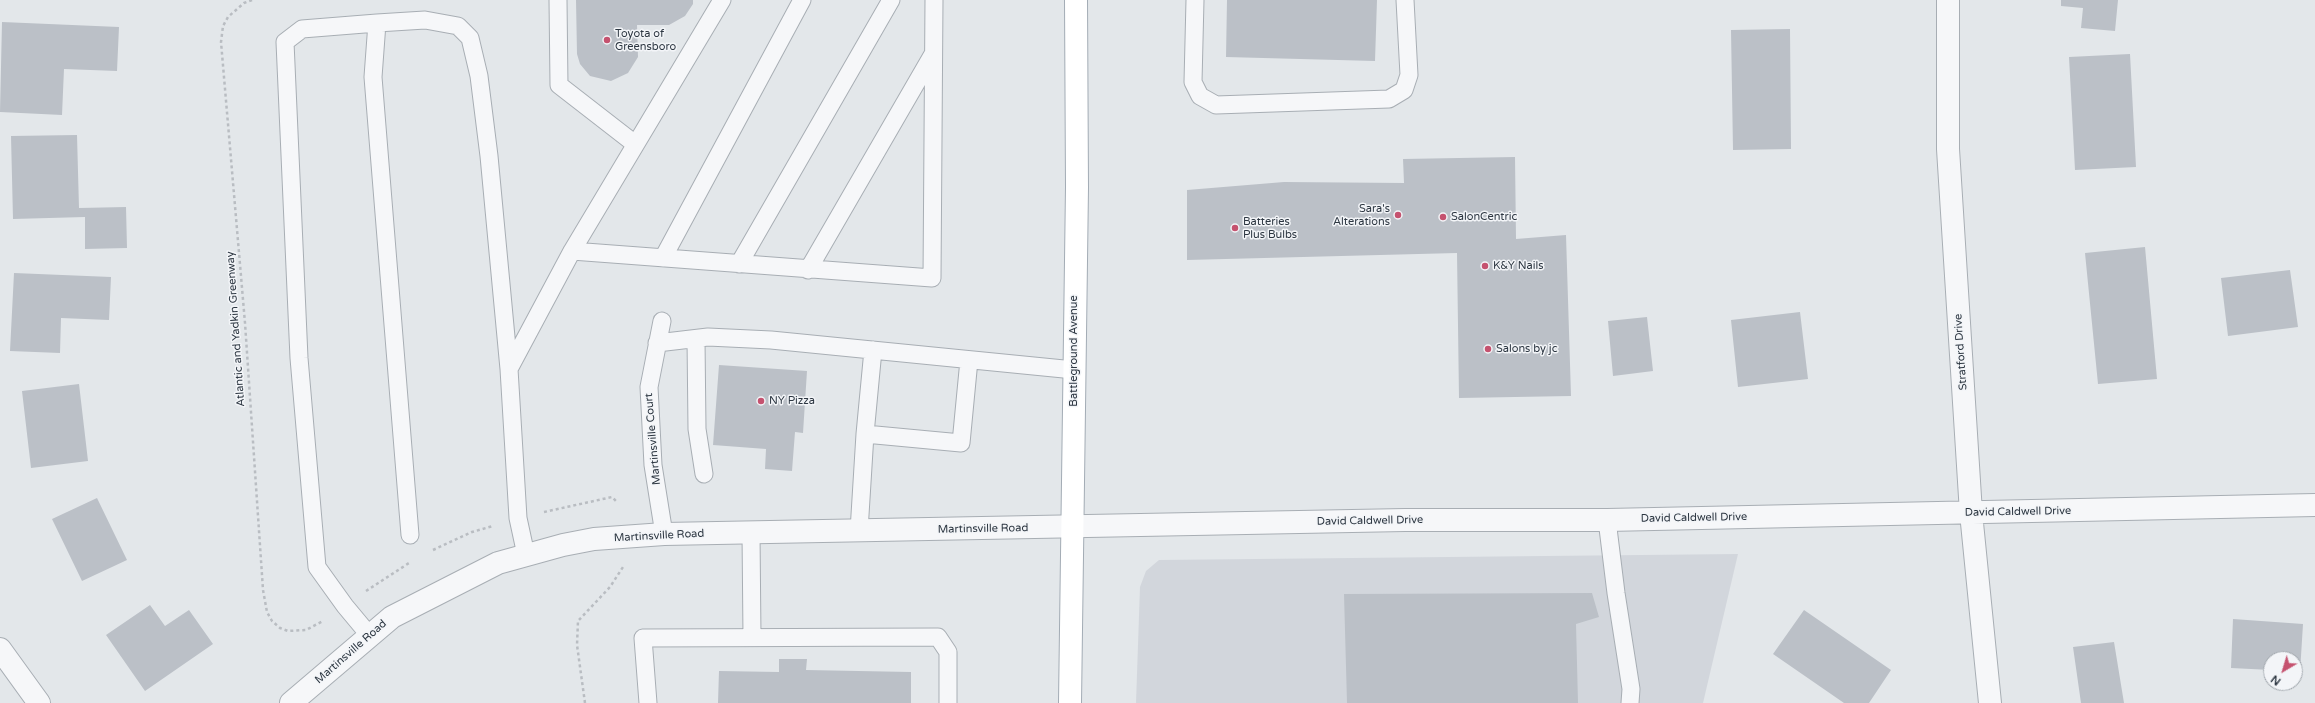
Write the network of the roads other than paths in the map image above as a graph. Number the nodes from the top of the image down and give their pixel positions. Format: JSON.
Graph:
{"nodes":[{"id":1,"x":558,"y":0,"type":"edge"},
{"id":2,"x":722,"y":0,"type":"edge"},
{"id":3,"x":802,"y":0,"type":"edge"},
{"id":4,"x":891,"y":0,"type":"edge"},
{"id":5,"x":934,"y":0,"type":"edge"},
{"id":6,"x":1076,"y":0,"type":"edge"},
{"id":7,"x":1195,"y":0,"type":"edge"},
{"id":8,"x":1405,"y":0,"type":"edge"},
{"id":9,"x":1948,"y":0,"type":"edge"},
{"id":10,"x":377,"y":23,"type":"junction"},
{"id":11,"x":934,"y":53,"type":"junction"},
{"id":12,"x":635,"y":144,"type":"junction"},
{"id":13,"x":572,"y":251,"type":"junction"},
{"id":14,"x":663,"y":258,"type":"junction"},
{"id":15,"x":739,"y":264,"type":"junction"},
{"id":16,"x":808,"y":270,"type":"junction"},
{"id":17,"x":662,"y":321,"type":"dead end"},
{"id":18,"x":696,"y":339,"type":"junction"},
{"id":19,"x":657,"y":344,"type":"junction"},
{"id":20,"x":873,"y":350,"type":"junction"},
{"id":21,"x":969,"y":360,"type":"junction"},
{"id":22,"x":509,"y":369,"type":"junction"},
{"id":23,"x":1074,"y":370,"type":"junction"},
{"id":24,"x":865,"y":434,"type":"junction"},
{"id":25,"x":704,"y":474,"type":"dead end"},
{"id":26,"x":2315,"y":505,"type":"edge"},
{"id":27,"x":1971,"y":513,"type":"junction"},
{"id":28,"x":1607,"y":520,"type":"junction"},
{"id":29,"x":1074,"y":527,"type":"junction"},
{"id":30,"x":859,"y":531,"type":"junction"},
{"id":31,"x":751,"y":533,"type":"junction"},
{"id":32,"x":664,"y":534,"type":"junction"},
{"id":33,"x":410,"y":535,"type":"dead end"},
{"id":34,"x":526,"y":555,"type":"junction"},
{"id":35,"x":370,"y":636,"type":"junction"},
{"id":36,"x":752,"y":637,"type":"junction"},
{"id":37,"x":0,"y":649,"type":"edge"},
{"id":38,"x":39,"y":703,"type":"edge"},
{"id":39,"x":291,"y":703,"type":"edge"},
{"id":40,"x":648,"y":703,"type":"edge"},
{"id":41,"x":948,"y":703,"type":"edge"},
{"id":42,"x":1070,"y":703,"type":"edge"},
{"id":43,"x":1630,"y":703,"type":"edge"},
{"id":44,"x":1990,"y":703,"type":"edge"}],
"edges":[{"from":1,"to":12,"type":"lane"},
{"from":2,"to":12,"type":"lane"},
{"from":3,"to":14,"type":"lane"},
{"from":4,"to":15,"type":"lane"},
{"from":5,"to":11,"type":"lane"},
{"from":6,"to":23,"type":"main road","name":"Battleground Avenue"},
{"from":7,"to":8,"type":"lane"},
{"from":9,"to":27,"type":"street","name":"Stratford Drive"},
{"from":10,"to":22,"type":"lane"},
{"from":10,"to":33,"type":"lane"},
{"from":10,"to":35,"type":"lane"},
{"from":11,"to":16,"type":"lane"},
{"from":11,"to":16,"type":"lane"},
{"from":12,"to":13,"type":"lane"},
{"from":13,"to":14,"type":"lane"},
{"from":13,"to":22,"type":"lane"},
{"from":14,"to":15,"type":"lane"},
{"from":15,"to":16,"type":"lane"},
{"from":17,"to":19,"type":"lane","name":"Martinsville Court"},
{"from":18,"to":19,"type":"lane"},
{"from":18,"to":20,"type":"lane"},
{"from":18,"to":25,"type":"lane"},
{"from":19,"to":32,"type":"lane","name":"Martinsville Court"},
{"from":20,"to":21,"type":"lane"},
{"from":20,"to":24,"type":"lane"},
{"from":21,"to":23,"type":"lane"},
{"from":21,"to":24,"type":"lane"},
{"from":22,"to":34,"type":"lane"},
{"from":23,"to":29,"type":"main road","name":"Battleground Avenue"},
{"from":24,"to":30,"type":"lane"},
{"from":26,"to":27,"type":"street","name":"David Caldwell Drive"},
{"from":27,"to":28,"type":"street","name":"David Caldwell Drive"},
{"from":27,"to":44,"type":"street","name":"Stratford Drive"},
{"from":28,"to":29,"type":"street","name":"David Caldwell Drive"},
{"from":28,"to":43,"type":"lane"},
{"from":29,"to":30,"type":"street","name":"Martinsville Road"},
{"from":29,"to":42,"type":"main road","name":"Battleground Avenue"},
{"from":30,"to":31,"type":"street","name":"Martinsville Road"},
{"from":31,"to":32,"type":"street","name":"Martinsville Road"},
{"from":31,"to":36,"type":"lane"},
{"from":32,"to":34,"type":"street","name":"Martinsville Road"},
{"from":34,"to":35,"type":"street","name":"Martinsville Road"},
{"from":35,"to":39,"type":"street","name":"Martinsville Road"},
{"from":36,"to":40,"type":"lane"},
{"from":36,"to":41,"type":"lane"},
{"from":37,"to":38,"type":"street"}]}
